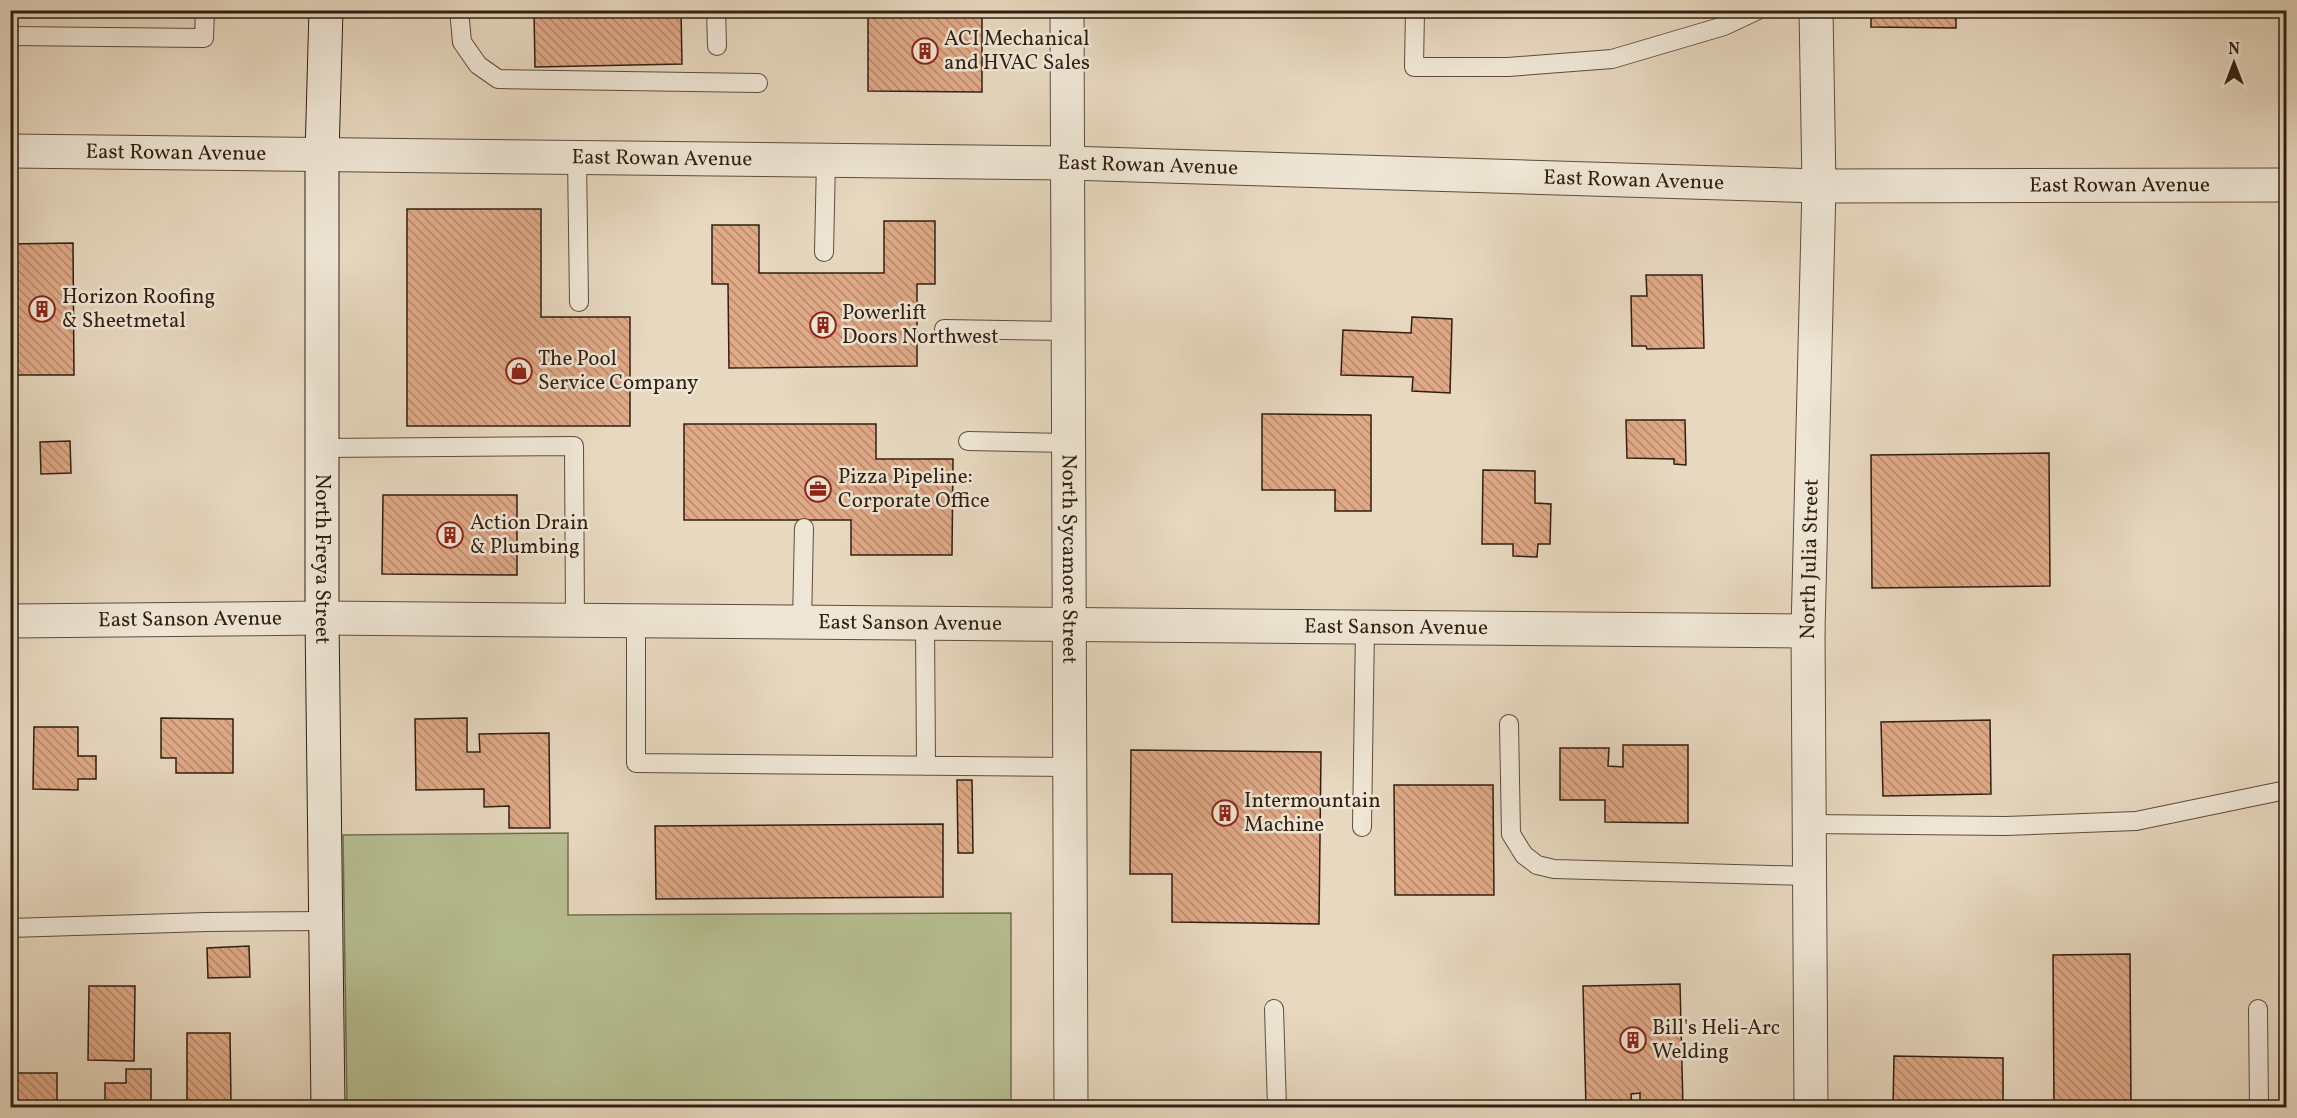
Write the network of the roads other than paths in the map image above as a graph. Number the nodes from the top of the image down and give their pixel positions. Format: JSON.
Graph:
{"nodes":[{"id":1,"x":205,"y":10,"type":"edge"},
{"id":2,"x":326,"y":10,"type":"edge"},
{"id":3,"x":459,"y":10,"type":"edge"},
{"id":4,"x":716,"y":10,"type":"edge"},
{"id":5,"x":1067,"y":10,"type":"edge"},
{"id":6,"x":1415,"y":10,"type":"edge"},
{"id":7,"x":1758,"y":10,"type":"edge"},
{"id":8,"x":1816,"y":10,"type":"edge"},
{"id":9,"x":10,"y":36,"type":"edge"},
{"id":10,"x":717,"y":46,"type":"dead end"},
{"id":11,"x":758,"y":83,"type":"dead end"},
{"id":12,"x":10,"y":151,"type":"edge"},
{"id":13,"x":322,"y":155,"type":"junction"},
{"id":14,"x":577,"y":158,"type":"junction"},
{"id":15,"x":826,"y":160,"type":"junction"},
{"id":16,"x":1068,"y":163,"type":"junction"},
{"id":17,"x":2286,"y":185,"type":"edge"},
{"id":18,"x":1820,"y":186,"type":"junction"},
{"id":19,"x":824,"y":252,"type":"dead end"},
{"id":20,"x":579,"y":302,"type":"dead end"},
{"id":21,"x":944,"y":329,"type":"dead end"},
{"id":22,"x":1068,"y":331,"type":"junction"},
{"id":23,"x":968,"y":441,"type":"dead end"},
{"id":24,"x":1068,"y":443,"type":"junction"},
{"id":25,"x":322,"y":448,"type":"junction"},
{"id":26,"x":804,"y":528,"type":"dead end"},
{"id":27,"x":322,"y":618,"type":"junction"},
{"id":28,"x":575,"y":620,"type":"junction"},
{"id":29,"x":10,"y":621,"type":"edge"},
{"id":30,"x":636,"y":621,"type":"junction"},
{"id":31,"x":802,"y":622,"type":"junction"},
{"id":32,"x":925,"y":623,"type":"junction"},
{"id":33,"x":1069,"y":624,"type":"junction"},
{"id":34,"x":1365,"y":627,"type":"junction"},
{"id":35,"x":1808,"y":631,"type":"junction"},
{"id":36,"x":1509,"y":724,"type":"dead end"},
{"id":37,"x":926,"y":766,"type":"junction"},
{"id":38,"x":1069,"y":767,"type":"junction"},
{"id":39,"x":2286,"y":790,"type":"edge"},
{"id":40,"x":1810,"y":824,"type":"junction"},
{"id":41,"x":1362,"y":827,"type":"dead end"},
{"id":42,"x":1810,"y":876,"type":"junction"},
{"id":43,"x":326,"y":921,"type":"junction"},
{"id":44,"x":10,"y":928,"type":"edge"},
{"id":45,"x":2258,"y":1009,"type":"dead end"},
{"id":46,"x":1274,"y":1010,"type":"dead end"},
{"id":47,"x":328,"y":1107,"type":"edge"},
{"id":48,"x":1071,"y":1107,"type":"edge"},
{"id":49,"x":1277,"y":1107,"type":"edge"},
{"id":50,"x":1811,"y":1107,"type":"edge"},
{"id":51,"x":2259,"y":1107,"type":"edge"}],
"edges":[{"from":1,"to":9,"type":"lane"},
{"from":2,"to":13,"type":"street","name":"North Freya Street"},
{"from":3,"to":11,"type":"lane"},
{"from":4,"to":10,"type":"lane"},
{"from":5,"to":16,"type":"street","name":"North Sycamore Street"},
{"from":6,"to":7,"type":"lane"},
{"from":8,"to":18,"type":"street","name":"North Julia Street"},
{"from":12,"to":13,"type":"street","name":"East Rowan Avenue"},
{"from":13,"to":14,"type":"street","name":"East Rowan Avenue"},
{"from":13,"to":25,"type":"street","name":"North Freya Street"},
{"from":14,"to":15,"type":"street","name":"East Rowan Avenue"},
{"from":14,"to":20,"type":"lane"},
{"from":15,"to":16,"type":"street","name":"East Rowan Avenue"},
{"from":15,"to":19,"type":"lane"},
{"from":16,"to":18,"type":"street","name":"East Rowan Avenue"},
{"from":16,"to":22,"type":"street","name":"North Sycamore Street"},
{"from":17,"to":18,"type":"street","name":"East Rowan Avenue"},
{"from":18,"to":35,"type":"street","name":"North Julia Street"},
{"from":21,"to":22,"type":"lane"},
{"from":22,"to":24,"type":"street","name":"North Sycamore Street"},
{"from":23,"to":24,"type":"lane"},
{"from":24,"to":33,"type":"street","name":"North Sycamore Street"},
{"from":25,"to":27,"type":"street","name":"North Freya Street"},
{"from":25,"to":28,"type":"lane"},
{"from":26,"to":31,"type":"lane"},
{"from":27,"to":28,"type":"street","name":"East Sanson Avenue"},
{"from":27,"to":29,"type":"street","name":"East Sanson Avenue"},
{"from":27,"to":43,"type":"street","name":"North Freya Street"},
{"from":28,"to":30,"type":"street","name":"East Sanson Avenue"},
{"from":30,"to":31,"type":"street","name":"East Sanson Avenue"},
{"from":30,"to":37,"type":"lane"},
{"from":31,"to":32,"type":"street","name":"East Sanson Avenue"},
{"from":32,"to":33,"type":"street","name":"East Sanson Avenue"},
{"from":32,"to":37,"type":"lane"},
{"from":33,"to":34,"type":"street","name":"East Sanson Avenue"},
{"from":33,"to":38,"type":"street","name":"North Sycamore Street"},
{"from":34,"to":35,"type":"street","name":"East Sanson Avenue"},
{"from":34,"to":41,"type":"lane"},
{"from":35,"to":40,"type":"street","name":"North Julia Street"},
{"from":36,"to":42,"type":"lane"},
{"from":37,"to":38,"type":"lane"},
{"from":38,"to":48,"type":"street","name":"North Sycamore Street"},
{"from":39,"to":40,"type":"lane"},
{"from":40,"to":42,"type":"street","name":"North Julia Street"},
{"from":42,"to":50,"type":"street","name":"North Julia Street"},
{"from":43,"to":44,"type":"lane"},
{"from":43,"to":47,"type":"street","name":"North Freya Street"},
{"from":45,"to":51,"type":"lane"},
{"from":46,"to":49,"type":"lane"}]}
